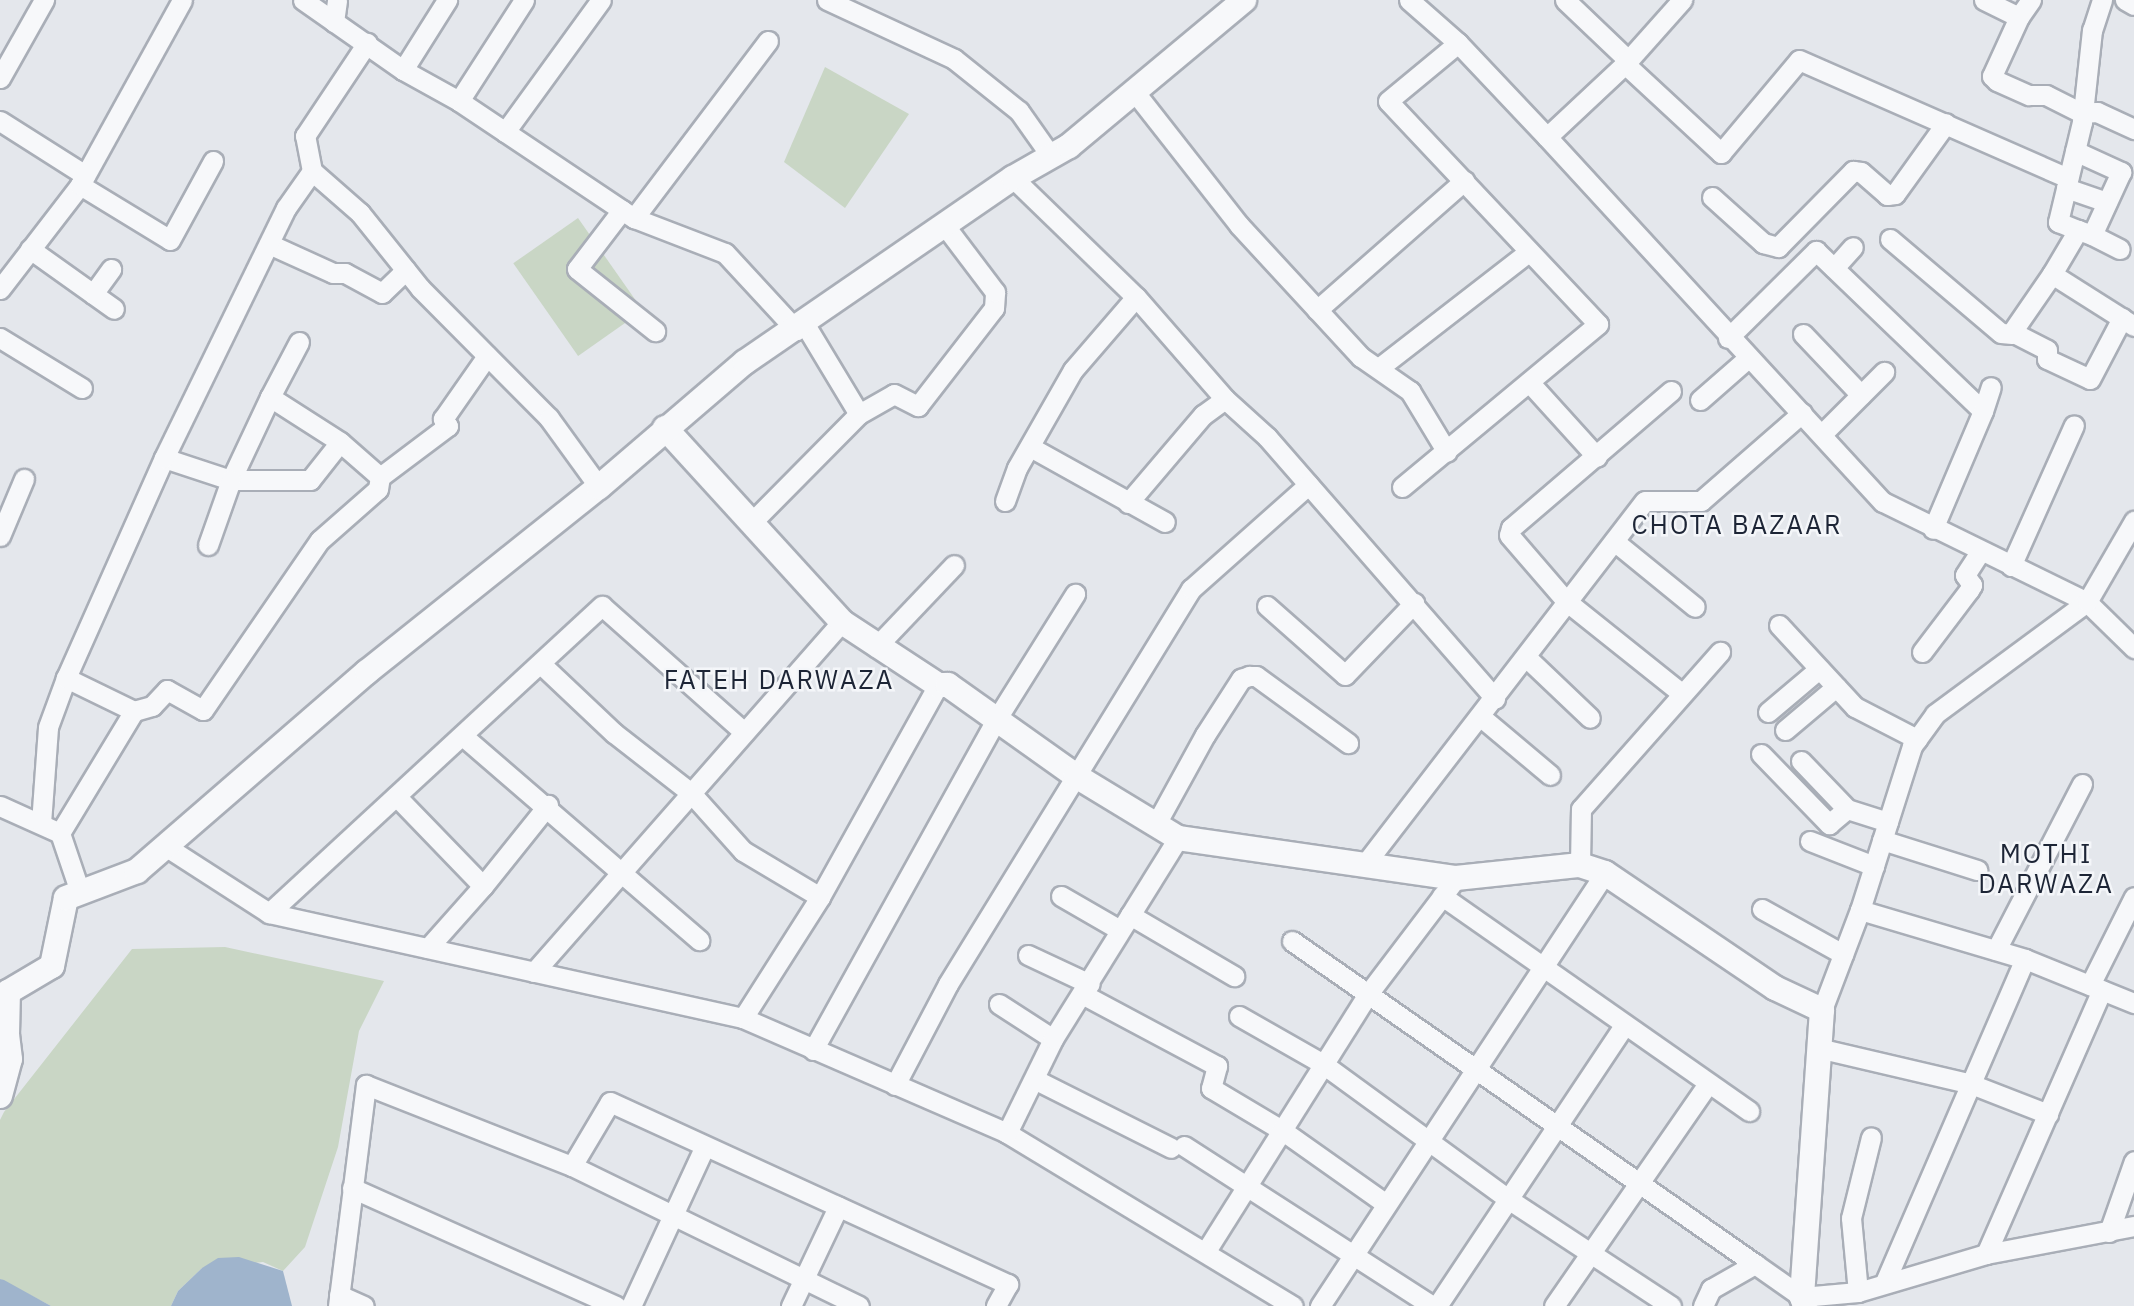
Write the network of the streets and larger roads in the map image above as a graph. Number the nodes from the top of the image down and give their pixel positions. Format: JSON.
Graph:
{"nodes":[{"id":1,"x":44,"y":0,"type":"edge"},
{"id":2,"x":182,"y":0,"type":"edge"},
{"id":3,"x":303,"y":0,"type":"edge"},
{"id":4,"x":337,"y":0,"type":"edge"},
{"id":5,"x":447,"y":0,"type":"edge"},
{"id":6,"x":524,"y":0,"type":"edge"},
{"id":7,"x":601,"y":0,"type":"edge"},
{"id":8,"x":827,"y":0,"type":"edge"},
{"id":9,"x":1244,"y":0,"type":"edge"},
{"id":10,"x":1565,"y":0,"type":"edge"},
{"id":11,"x":1984,"y":0,"type":"edge"},
{"id":12,"x":2031,"y":0,"type":"edge"},
{"id":13,"x":2102,"y":0,"type":"edge"},
{"id":14,"x":2125,"y":0,"type":"edge"},
{"id":15,"x":1678,"y":1,"type":"edge"},
{"id":16,"x":1416,"y":2,"type":"edge"},
{"id":17,"x":2134,"y":5,"type":"edge"},
{"id":18,"x":2019,"y":17,"type":"junction"},
{"id":19,"x":334,"y":22,"type":"junction"},
{"id":20,"x":768,"y":41,"type":"dead end"},
{"id":21,"x":367,"y":43,"type":"junction"},
{"id":22,"x":1458,"y":43,"type":"junction"},
{"id":23,"x":1626,"y":62,"type":"junction"},
{"id":24,"x":403,"y":71,"type":"junction"},
{"id":25,"x":0,"y":78,"type":"edge"},
{"id":26,"x":1134,"y":91,"type":"junction"},
{"id":27,"x":459,"y":101,"type":"junction"},
{"id":28,"x":2082,"y":113,"type":"junction"},
{"id":29,"x":0,"y":121,"type":"edge"},
{"id":30,"x":1946,"y":123,"type":"junction"},
{"id":31,"x":2134,"y":128,"type":"edge"},
{"id":32,"x":505,"y":132,"type":"junction"},
{"id":33,"x":1547,"y":137,"type":"junction"},
{"id":34,"x":2075,"y":151,"type":"junction"},
{"id":35,"x":1051,"y":155,"type":"junction"},
{"id":36,"x":213,"y":161,"type":"dead end"},
{"id":37,"x":312,"y":172,"type":"junction"},
{"id":38,"x":1013,"y":178,"type":"junction"},
{"id":39,"x":82,"y":180,"type":"junction"},
{"id":40,"x":1464,"y":181,"type":"junction"},
{"id":41,"x":2067,"y":183,"type":"junction"},
{"id":42,"x":1712,"y":197,"type":"dead end"},
{"id":43,"x":2107,"y":202,"type":"junction"},
{"id":44,"x":628,"y":214,"type":"junction"},
{"id":45,"x":944,"y":226,"type":"junction"},
{"id":46,"x":2085,"y":232,"type":"junction"},
{"id":47,"x":1890,"y":239,"type":"dead end"},
{"id":48,"x":269,"y":244,"type":"junction"},
{"id":49,"x":1853,"y":247,"type":"dead end"},
{"id":50,"x":30,"y":249,"type":"junction"},
{"id":51,"x":2120,"y":249,"type":"dead end"},
{"id":52,"x":1528,"y":251,"type":"junction"},
{"id":53,"x":1834,"y":268,"type":"junction"},
{"id":54,"x":111,"y":269,"type":"dead end"},
{"id":55,"x":406,"y":270,"type":"junction"},
{"id":56,"x":2052,"y":274,"type":"junction"},
{"id":57,"x":0,"y":289,"type":"edge"},
{"id":58,"x":93,"y":294,"type":"junction"},
{"id":59,"x":1136,"y":297,"type":"junction"},
{"id":60,"x":114,"y":309,"type":"dead end"},
{"id":61,"x":1317,"y":310,"type":"junction"},
{"id":62,"x":2128,"y":322,"type":"edge"},
{"id":63,"x":800,"y":327,"type":"junction"},
{"id":64,"x":655,"y":331,"type":"dead end"},
{"id":65,"x":1803,"y":334,"type":"dead end"},
{"id":66,"x":2012,"y":334,"type":"junction"},
{"id":67,"x":0,"y":338,"type":"edge"},
{"id":68,"x":1728,"y":338,"type":"junction"},
{"id":69,"x":299,"y":342,"type":"dead end"},
{"id":70,"x":487,"y":356,"type":"junction"},
{"id":71,"x":1748,"y":358,"type":"junction"},
{"id":72,"x":1380,"y":367,"type":"junction"},
{"id":73,"x":1884,"y":372,"type":"dead end"},
{"id":74,"x":1529,"y":382,"type":"junction"},
{"id":75,"x":1991,"y":387,"type":"dead end"},
{"id":76,"x":82,"y":388,"type":"dead end"},
{"id":77,"x":1671,"y":391,"type":"dead end"},
{"id":78,"x":1861,"y":395,"type":"junction"},
{"id":79,"x":270,"y":397,"type":"junction"},
{"id":80,"x":1225,"y":399,"type":"junction"},
{"id":81,"x":1700,"y":400,"type":"dead end"},
{"id":82,"x":1983,"y":411,"type":"junction"},
{"id":83,"x":1802,"y":413,"type":"junction"},
{"id":84,"x":859,"y":414,"type":"junction"},
{"id":85,"x":2074,"y":425,"type":"dead end"},
{"id":86,"x":665,"y":428,"type":"junction"},
{"id":87,"x":1822,"y":434,"type":"junction"},
{"id":88,"x":340,"y":442,"type":"junction"},
{"id":89,"x":1032,"y":448,"type":"junction"},
{"id":90,"x":1447,"y":452,"type":"junction"},
{"id":91,"x":1597,"y":457,"type":"junction"},
{"id":92,"x":164,"y":458,"type":"junction"},
{"id":93,"x":380,"y":477,"type":"junction"},
{"id":94,"x":24,"y":479,"type":"dead end"},
{"id":95,"x":231,"y":480,"type":"junction"},
{"id":96,"x":1308,"y":485,"type":"junction"},
{"id":97,"x":599,"y":487,"type":"junction"},
{"id":98,"x":1402,"y":487,"type":"dead end"},
{"id":99,"x":1004,"y":501,"type":"dead end"},
{"id":100,"x":1128,"y":503,"type":"junction"},
{"id":101,"x":2134,"y":521,"type":"edge"},
{"id":102,"x":1165,"y":522,"type":"dead end"},
{"id":103,"x":751,"y":523,"type":"junction"},
{"id":104,"x":1933,"y":529,"type":"junction"},
{"id":105,"x":0,"y":536,"type":"edge"},
{"id":106,"x":1615,"y":541,"type":"junction"},
{"id":107,"x":208,"y":545,"type":"dead end"},
{"id":108,"x":1980,"y":552,"type":"junction"},
{"id":109,"x":954,"y":565,"type":"dead end"},
{"id":110,"x":2011,"y":566,"type":"junction"},
{"id":111,"x":1075,"y":594,"type":"dead end"},
{"id":112,"x":1566,"y":601,"type":"junction"},
{"id":113,"x":1414,"y":603,"type":"junction"},
{"id":114,"x":2087,"y":603,"type":"junction"},
{"id":115,"x":1267,"y":606,"type":"dead end"},
{"id":116,"x":1695,"y":607,"type":"dead end"},
{"id":117,"x":842,"y":622,"type":"junction"},
{"id":118,"x":1779,"y":625,"type":"dead end"},
{"id":119,"x":876,"y":647,"type":"junction"},
{"id":120,"x":2134,"y":648,"type":"edge"},
{"id":121,"x":1720,"y":652,"type":"dead end"},
{"id":122,"x":1922,"y":652,"type":"dead end"},
{"id":123,"x":1526,"y":657,"type":"junction"},
{"id":124,"x":542,"y":665,"type":"junction"},
{"id":125,"x":1819,"y":669,"type":"junction"},
{"id":126,"x":66,"y":678,"type":"junction"},
{"id":127,"x":938,"y":685,"type":"junction"},
{"id":128,"x":1836,"y":687,"type":"junction"},
{"id":129,"x":1680,"y":692,"type":"junction"},
{"id":130,"x":1495,"y":698,"type":"junction"},
{"id":131,"x":134,"y":711,"type":"junction"},
{"id":132,"x":1768,"y":712,"type":"dead end"},
{"id":133,"x":1481,"y":717,"type":"junction"},
{"id":134,"x":1590,"y":718,"type":"dead end"},
{"id":135,"x":996,"y":720,"type":"junction"},
{"id":136,"x":1785,"y":730,"type":"dead end"},
{"id":137,"x":744,"y":732,"type":"junction"},
{"id":138,"x":464,"y":737,"type":"junction"},
{"id":139,"x":1917,"y":739,"type":"junction"},
{"id":140,"x":1348,"y":743,"type":"dead end"},
{"id":141,"x":1761,"y":754,"type":"dead end"},
{"id":142,"x":1801,"y":761,"type":"dead end"},
{"id":143,"x":1550,"y":775,"type":"dead end"},
{"id":144,"x":1076,"y":776,"type":"junction"},
{"id":145,"x":2081,"y":784,"type":"dead end"},
{"id":146,"x":691,"y":793,"type":"junction"},
{"id":147,"x":396,"y":796,"type":"junction"},
{"id":148,"x":548,"y":805,"type":"junction"},
{"id":149,"x":0,"y":806,"type":"edge"},
{"id":150,"x":1847,"y":809,"type":"junction"},
{"id":151,"x":41,"y":823,"type":"junction"},
{"id":152,"x":1156,"y":824,"type":"junction"},
{"id":153,"x":1885,"y":831,"type":"junction"},
{"id":154,"x":60,"y":833,"type":"junction"},
{"id":155,"x":1178,"y":838,"type":"junction"},
{"id":156,"x":1810,"y":841,"type":"dead end"},
{"id":157,"x":165,"y":846,"type":"junction"},
{"id":158,"x":1366,"y":864,"type":"junction"},
{"id":159,"x":1580,"y":865,"type":"junction"},
{"id":160,"x":1874,"y":866,"type":"junction"},
{"id":161,"x":1977,"y":870,"type":"dead end"},
{"id":162,"x":622,"y":871,"type":"junction"},
{"id":163,"x":1605,"y":873,"type":"junction"},
{"id":164,"x":483,"y":886,"type":"junction"},
{"id":165,"x":1449,"y":887,"type":"junction"},
{"id":166,"x":80,"y":892,"type":"junction"},
{"id":167,"x":1061,"y":896,"type":"dead end"},
{"id":168,"x":820,"y":897,"type":"junction"},
{"id":169,"x":2134,"y":897,"type":"edge"},
{"id":170,"x":1762,"y":909,"type":"dead end"},
{"id":171,"x":1860,"y":910,"type":"junction"},
{"id":172,"x":270,"y":913,"type":"junction"},
{"id":173,"x":1125,"y":922,"type":"junction"},
{"id":174,"x":699,"y":940,"type":"dead end"},
{"id":175,"x":1292,"y":941,"type":"dead end"},
{"id":176,"x":428,"y":948,"type":"junction"},
{"id":177,"x":1996,"y":950,"type":"junction"},
{"id":178,"x":1843,"y":954,"type":"junction"},
{"id":179,"x":1028,"y":955,"type":"dead end"},
{"id":180,"x":2025,"y":959,"type":"junction"},
{"id":181,"x":1542,"y":968,"type":"junction"},
{"id":182,"x":534,"y":972,"type":"junction"},
{"id":183,"x":1234,"y":976,"type":"dead end"},
{"id":184,"x":2096,"y":987,"type":"junction"},
{"id":185,"x":1087,"y":989,"type":"junction"},
{"id":186,"x":1368,"y":994,"type":"junction"},
{"id":187,"x":2134,"y":1003,"type":"edge"},
{"id":188,"x":999,"y":1004,"type":"dead end"},
{"id":189,"x":1822,"y":1010,"type":"junction"},
{"id":190,"x":1239,"y":1016,"type":"dead end"},
{"id":191,"x":743,"y":1018,"type":"junction"},
{"id":192,"x":1625,"y":1026,"type":"junction"},
{"id":193,"x":1053,"y":1039,"type":"junction"},
{"id":194,"x":3,"y":1041,"type":"edge"},
{"id":195,"x":1818,"y":1048,"type":"junction"},
{"id":196,"x":813,"y":1050,"type":"junction"},
{"id":197,"x":1323,"y":1064,"type":"junction"},
{"id":198,"x":1477,"y":1069,"type":"junction"},
{"id":199,"x":1036,"y":1080,"type":"junction"},
{"id":200,"x":1971,"y":1084,"type":"junction"},
{"id":201,"x":895,"y":1085,"type":"junction"},
{"id":202,"x":1707,"y":1085,"type":"junction"},
{"id":203,"x":0,"y":1096,"type":"edge"},
{"id":204,"x":1749,"y":1111,"type":"dead end"},
{"id":205,"x":2048,"y":1114,"type":"junction"},
{"id":206,"x":1558,"y":1126,"type":"junction"},
{"id":207,"x":1283,"y":1131,"type":"junction"},
{"id":208,"x":1007,"y":1133,"type":"junction"},
{"id":209,"x":1871,"y":1137,"type":"dead end"},
{"id":210,"x":1429,"y":1141,"type":"junction"},
{"id":211,"x":704,"y":1148,"type":"junction"},
{"id":212,"x":2134,"y":1161,"type":"edge"},
{"id":213,"x":572,"y":1167,"type":"junction"},
{"id":214,"x":1640,"y":1183,"type":"junction"},
{"id":215,"x":1244,"y":1185,"type":"junction"},
{"id":216,"x":352,"y":1188,"type":"junction"},
{"id":217,"x":1508,"y":1199,"type":"junction"},
{"id":218,"x":1385,"y":1204,"type":"junction"},
{"id":219,"x":838,"y":1207,"type":"junction"},
{"id":220,"x":672,"y":1215,"type":"junction"},
{"id":221,"x":2134,"y":1226,"type":"edge"},
{"id":222,"x":2109,"y":1232,"type":"junction"},
{"id":223,"x":1206,"y":1251,"type":"junction"},
{"id":224,"x":1590,"y":1254,"type":"junction"},
{"id":225,"x":1986,"y":1254,"type":"junction"},
{"id":226,"x":1351,"y":1255,"type":"junction"},
{"id":227,"x":1755,"y":1264,"type":"junction"},
{"id":228,"x":804,"y":1279,"type":"junction"},
{"id":229,"x":1885,"y":1282,"type":"junction"},
{"id":230,"x":1858,"y":1292,"type":"junction"},
{"id":231,"x":338,"y":1300,"type":"edge"},
{"id":232,"x":1804,"y":1301,"type":"edge"},
{"id":233,"x":364,"y":1306,"type":"edge"},
{"id":234,"x":616,"y":1306,"type":"edge"},
{"id":235,"x":631,"y":1306,"type":"edge"},
{"id":236,"x":791,"y":1306,"type":"edge"},
{"id":237,"x":859,"y":1306,"type":"edge"},
{"id":238,"x":996,"y":1306,"type":"edge"},
{"id":239,"x":1293,"y":1306,"type":"edge"},
{"id":240,"x":1321,"y":1306,"type":"edge"},
{"id":241,"x":1434,"y":1306,"type":"edge"},
{"id":242,"x":1554,"y":1306,"type":"edge"},
{"id":243,"x":1671,"y":1306,"type":"edge"},
{"id":244,"x":1703,"y":1306,"type":"edge"}],
"edges":[{"from":1,"to":25,"type":"street"},
{"from":2,"to":39,"type":"street"},
{"from":3,"to":19,"type":"street"},
{"from":4,"to":19,"type":"street"},
{"from":5,"to":24,"type":"street"},
{"from":6,"to":27,"type":"street"},
{"from":7,"to":32,"type":"street"},
{"from":8,"to":35,"type":"street"},
{"from":9,"to":26,"type":"street"},
{"from":10,"to":23,"type":"street"},
{"from":11,"to":18,"type":"street"},
{"from":12,"to":18,"type":"street"},
{"from":13,"to":28,"type":"street"},
{"from":14,"to":17,"type":"street"},
{"from":15,"to":23,"type":"street"},
{"from":16,"to":22,"type":"street"},
{"from":18,"to":28,"type":"street"},
{"from":19,"to":21,"type":"street"},
{"from":20,"to":44,"type":"street"},
{"from":21,"to":24,"type":"street"},
{"from":21,"to":37,"type":"street"},
{"from":22,"to":33,"type":"street"},
{"from":22,"to":40,"type":"street"},
{"from":23,"to":30,"type":"street"},
{"from":23,"to":33,"type":"street"},
{"from":24,"to":27,"type":"street"},
{"from":26,"to":35,"type":"street"},
{"from":26,"to":61,"type":"street"},
{"from":27,"to":32,"type":"street"},
{"from":28,"to":31,"type":"street"},
{"from":28,"to":34,"type":"street"},
{"from":29,"to":39,"type":"street"},
{"from":30,"to":41,"type":"street"},
{"from":30,"to":42,"type":"street"},
{"from":32,"to":44,"type":"street"},
{"from":33,"to":68,"type":"street"},
{"from":34,"to":41,"type":"street"},
{"from":34,"to":43,"type":"street"},
{"from":35,"to":38,"type":"street"},
{"from":36,"to":39,"type":"street"},
{"from":37,"to":48,"type":"street"},
{"from":37,"to":55,"type":"street"},
{"from":38,"to":45,"type":"street"},
{"from":38,"to":59,"type":"street"},
{"from":39,"to":50,"type":"street"},
{"from":40,"to":52,"type":"street"},
{"from":40,"to":61,"type":"street"},
{"from":41,"to":43,"type":"street"},
{"from":41,"to":46,"type":"street"},
{"from":43,"to":46,"type":"street"},
{"from":44,"to":63,"type":"street"},
{"from":44,"to":64,"type":"street"},
{"from":45,"to":63,"type":"street"},
{"from":45,"to":84,"type":"street"},
{"from":46,"to":51,"type":"street"},
{"from":46,"to":56,"type":"street"},
{"from":47,"to":66,"type":"street"},
{"from":48,"to":55,"type":"street"},
{"from":48,"to":92,"type":"street"},
{"from":49,"to":53,"type":"street"},
{"from":50,"to":57,"type":"street"},
{"from":50,"to":58,"type":"street"},
{"from":52,"to":72,"type":"street"},
{"from":52,"to":74,"type":"street"},
{"from":53,"to":68,"type":"street"},
{"from":53,"to":82,"type":"street"},
{"from":54,"to":58,"type":"street"},
{"from":55,"to":70,"type":"street"},
{"from":56,"to":62,"type":"street"},
{"from":56,"to":66,"type":"street"},
{"from":58,"to":60,"type":"street"},
{"from":59,"to":80,"type":"street"},
{"from":59,"to":89,"type":"street"},
{"from":61,"to":72,"type":"street"},
{"from":62,"to":66,"type":"street"},
{"from":63,"to":84,"type":"street"},
{"from":63,"to":86,"type":"street"},
{"from":65,"to":78,"type":"street"},
{"from":67,"to":76,"type":"street"},
{"from":68,"to":71,"type":"street"},
{"from":69,"to":79,"type":"street"},
{"from":70,"to":93,"type":"street"},
{"from":70,"to":97,"type":"street"},
{"from":71,"to":81,"type":"street"},
{"from":71,"to":83,"type":"street"},
{"from":72,"to":90,"type":"street"},
{"from":73,"to":78,"type":"street"},
{"from":74,"to":90,"type":"street"},
{"from":74,"to":91,"type":"street"},
{"from":75,"to":82,"type":"street"},
{"from":77,"to":91,"type":"street"},
{"from":78,"to":87,"type":"street"},
{"from":79,"to":88,"type":"street"},
{"from":79,"to":95,"type":"street"},
{"from":80,"to":96,"type":"street"},
{"from":80,"to":100,"type":"street"},
{"from":82,"to":104,"type":"street"},
{"from":83,"to":87,"type":"street"},
{"from":83,"to":106,"type":"street"},
{"from":84,"to":103,"type":"street"},
{"from":85,"to":110,"type":"street"},
{"from":86,"to":97,"type":"street"},
{"from":86,"to":103,"type":"street"},
{"from":87,"to":104,"type":"street"},
{"from":88,"to":93,"type":"street"},
{"from":88,"to":95,"type":"street"},
{"from":89,"to":99,"type":"street"},
{"from":89,"to":100,"type":"street"},
{"from":90,"to":98,"type":"street"},
{"from":91,"to":112,"type":"street"},
{"from":92,"to":95,"type":"street"},
{"from":92,"to":126,"type":"street"},
{"from":93,"to":131,"type":"street"},
{"from":94,"to":105,"type":"street"},
{"from":95,"to":107,"type":"street"},
{"from":96,"to":113,"type":"street"},
{"from":96,"to":144,"type":"street"},
{"from":97,"to":157,"type":"street"},
{"from":100,"to":102,"type":"street"},
{"from":101,"to":114,"type":"street"},
{"from":103,"to":117,"type":"street"},
{"from":104,"to":108,"type":"street"},
{"from":106,"to":112,"type":"street"},
{"from":106,"to":116,"type":"street"},
{"from":108,"to":110,"type":"street"},
{"from":108,"to":122,"type":"street"},
{"from":109,"to":119,"type":"street"},
{"from":110,"to":114,"type":"street"},
{"from":111,"to":135,"type":"street"},
{"from":112,"to":123,"type":"street"},
{"from":112,"to":129,"type":"street"},
{"from":113,"to":115,"type":"street"},
{"from":113,"to":130,"type":"street"},
{"from":114,"to":120,"type":"street"},
{"from":114,"to":139,"type":"street"},
{"from":117,"to":119,"type":"street"},
{"from":117,"to":137,"type":"street"},
{"from":118,"to":125,"type":"street"},
{"from":119,"to":127,"type":"street"},
{"from":121,"to":129,"type":"street"},
{"from":123,"to":130,"type":"street"},
{"from":123,"to":134,"type":"street"},
{"from":124,"to":137,"type":"street"},
{"from":124,"to":138,"type":"street"},
{"from":124,"to":146,"type":"street"},
{"from":125,"to":128,"type":"street"},
{"from":125,"to":132,"type":"street"},
{"from":126,"to":131,"type":"street"},
{"from":126,"to":151,"type":"street"},
{"from":127,"to":135,"type":"street"},
{"from":127,"to":168,"type":"street"},
{"from":128,"to":136,"type":"street"},
{"from":128,"to":139,"type":"street"},
{"from":129,"to":159,"type":"street"},
{"from":130,"to":133,"type":"street"},
{"from":131,"to":154,"type":"street"},
{"from":133,"to":143,"type":"street"},
{"from":133,"to":158,"type":"street"},
{"from":135,"to":144,"type":"street"},
{"from":135,"to":196,"type":"street"},
{"from":137,"to":146,"type":"street"},
{"from":138,"to":147,"type":"street"},
{"from":138,"to":148,"type":"street"},
{"from":139,"to":153,"type":"street"},
{"from":140,"to":152,"type":"street"},
{"from":141,"to":150,"type":"street"},
{"from":142,"to":150,"type":"street"},
{"from":144,"to":152,"type":"street"},
{"from":144,"to":201,"type":"street"},
{"from":145,"to":177,"type":"street"},
{"from":146,"to":162,"type":"street"},
{"from":146,"to":168,"type":"street"},
{"from":147,"to":164,"type":"street"},
{"from":147,"to":172,"type":"street"},
{"from":148,"to":162,"type":"street"},
{"from":148,"to":164,"type":"street"},
{"from":149,"to":151,"type":"street"},
{"from":150,"to":153,"type":"street"},
{"from":151,"to":154,"type":"street"},
{"from":152,"to":155,"type":"street"},
{"from":153,"to":160,"type":"street"},
{"from":153,"to":161,"type":"street"},
{"from":154,"to":166,"type":"street"},
{"from":155,"to":158,"type":"street"},
{"from":155,"to":173,"type":"street"},
{"from":156,"to":160,"type":"street"},
{"from":157,"to":166,"type":"street"},
{"from":157,"to":172,"type":"street"},
{"from":158,"to":165,"type":"street"},
{"from":159,"to":163,"type":"street"},
{"from":159,"to":165,"type":"street"},
{"from":160,"to":171,"type":"street"},
{"from":162,"to":174,"type":"street"},
{"from":162,"to":182,"type":"street"},
{"from":163,"to":181,"type":"street"},
{"from":163,"to":189,"type":"street"},
{"from":164,"to":176,"type":"street"},
{"from":165,"to":181,"type":"street"},
{"from":165,"to":186,"type":"street"},
{"from":166,"to":194,"type":"street"},
{"from":167,"to":173,"type":"street"},
{"from":168,"to":191,"type":"street"},
{"from":169,"to":184,"type":"street"},
{"from":170,"to":178,"type":"street"},
{"from":171,"to":177,"type":"street"},
{"from":171,"to":178,"type":"street"},
{"from":172,"to":176,"type":"street"},
{"from":173,"to":183,"type":"street"},
{"from":173,"to":185,"type":"street"},
{"from":175,"to":186,"type":"street"},
{"from":176,"to":182,"type":"street"},
{"from":177,"to":180,"type":"street"},
{"from":178,"to":189,"type":"street"},
{"from":179,"to":185,"type":"street"},
{"from":180,"to":184,"type":"street"},
{"from":180,"to":200,"type":"street"},
{"from":181,"to":192,"type":"street"},
{"from":181,"to":198,"type":"street"},
{"from":182,"to":191,"type":"street"},
{"from":184,"to":187,"type":"street"},
{"from":184,"to":205,"type":"street"},
{"from":185,"to":193,"type":"street"},
{"from":185,"to":207,"type":"street"},
{"from":186,"to":197,"type":"street"},
{"from":186,"to":198,"type":"street"},
{"from":188,"to":193,"type":"street"},
{"from":189,"to":195,"type":"street"},
{"from":190,"to":197,"type":"street"},
{"from":191,"to":196,"type":"street"},
{"from":192,"to":202,"type":"street"},
{"from":192,"to":206,"type":"street"},
{"from":193,"to":199,"type":"street"},
{"from":194,"to":203,"type":"street"},
{"from":195,"to":200,"type":"street"},
{"from":195,"to":232,"type":"street"},
{"from":196,"to":201,"type":"street"},
{"from":197,"to":207,"type":"street"},
{"from":197,"to":210,"type":"street"},
{"from":198,"to":206,"type":"street"},
{"from":198,"to":210,"type":"street"},
{"from":199,"to":208,"type":"street"},
{"from":199,"to":215,"type":"street"},
{"from":200,"to":205,"type":"street"},
{"from":200,"to":229,"type":"street"},
{"from":201,"to":208,"type":"street"},
{"from":202,"to":204,"type":"street"},
{"from":202,"to":214,"type":"street"},
{"from":205,"to":225,"type":"street"},
{"from":206,"to":214,"type":"street"},
{"from":206,"to":217,"type":"street"},
{"from":207,"to":215,"type":"street"},
{"from":207,"to":218,"type":"street"},
{"from":208,"to":223,"type":"street"},
{"from":209,"to":230,"type":"street"},
{"from":210,"to":217,"type":"street"},
{"from":210,"to":218,"type":"street"},
{"from":211,"to":213,"type":"street"},
{"from":211,"to":219,"type":"street"},
{"from":211,"to":220,"type":"street"},
{"from":212,"to":222,"type":"street"},
{"from":213,"to":216,"type":"street"},
{"from":213,"to":220,"type":"street"},
{"from":214,"to":224,"type":"street"},
{"from":214,"to":227,"type":"street"},
{"from":215,"to":223,"type":"street"},
{"from":215,"to":226,"type":"street"},
{"from":216,"to":231,"type":"street"},
{"from":216,"to":234,"type":"street"},
{"from":217,"to":224,"type":"street"},
{"from":217,"to":241,"type":"street"},
{"from":218,"to":226,"type":"street"},
{"from":219,"to":228,"type":"street"},
{"from":219,"to":238,"type":"street"},
{"from":220,"to":228,"type":"street"},
{"from":220,"to":235,"type":"street"},
{"from":221,"to":222,"type":"street"},
{"from":222,"to":225,"type":"street"},
{"from":223,"to":239,"type":"street"},
{"from":224,"to":242,"type":"street"},
{"from":224,"to":243,"type":"street"},
{"from":225,"to":229,"type":"street"},
{"from":226,"to":240,"type":"street"},
{"from":226,"to":241,"type":"street"},
{"from":227,"to":232,"type":"street"},
{"from":227,"to":244,"type":"street"},
{"from":228,"to":236,"type":"street"},
{"from":228,"to":237,"type":"street"},
{"from":229,"to":230,"type":"street"},
{"from":230,"to":232,"type":"street"},
{"from":231,"to":233,"type":"street"}]}
